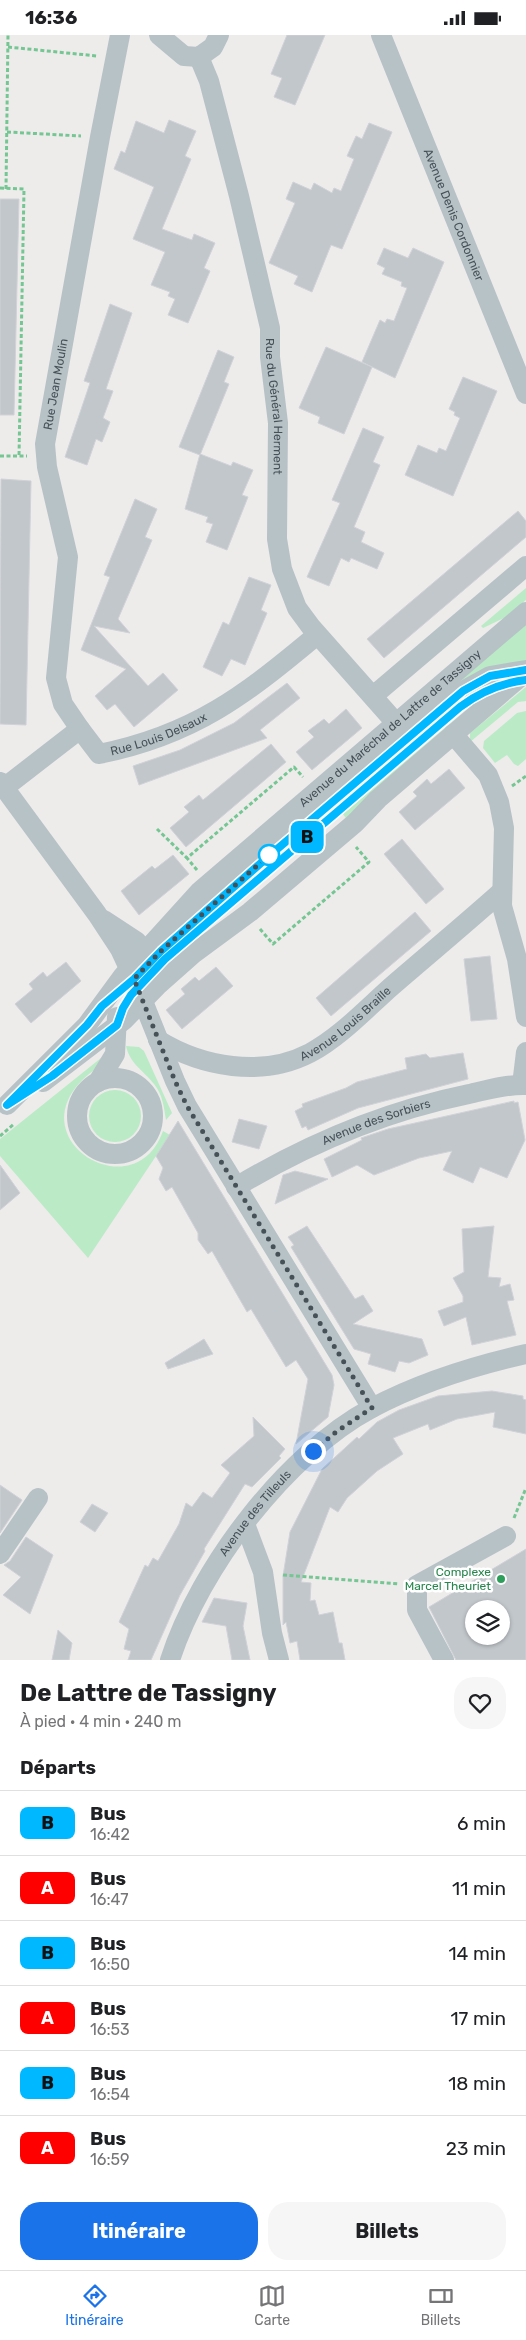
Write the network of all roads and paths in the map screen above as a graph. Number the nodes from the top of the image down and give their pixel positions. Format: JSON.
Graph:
{"nodes":[{"id":1,"x":8,"y":35,"type":"edge"},
{"id":2,"x":120,"y":35,"type":"edge"},
{"id":3,"x":159,"y":35,"type":"edge"},
{"id":4,"x":219,"y":35,"type":"edge"},
{"id":5,"x":381,"y":35,"type":"edge"},
{"id":6,"x":8,"y":47,"type":"junction"},
{"id":7,"x":199,"y":57,"type":"junction"},
{"id":8,"x":115,"y":58,"type":"junction"},
{"id":9,"x":7,"y":132,"type":"junction"},
{"id":10,"x":100,"y":137,"type":"junction"},
{"id":11,"x":0,"y":189,"type":"edge"},
{"id":12,"x":6,"y":189,"type":"junction"},
{"id":13,"x":526,"y":394,"type":"edge"},
{"id":14,"x":0,"y":456,"type":"edge"},
{"id":15,"x":19,"y":456,"type":"junction"},
{"id":16,"x":46,"y":456,"type":"junction"},
{"id":17,"x":526,"y":566,"type":"edge"},
{"id":18,"x":526,"y":612,"type":"edge"},
{"id":19,"x":317,"y":635,"type":"junction"},
{"id":20,"x":523,"y":676,"type":"edge"},
{"id":21,"x":373,"y":696,"type":"junction"},
{"id":22,"x":396,"y":723,"type":"junction"},
{"id":23,"x":80,"y":729,"type":"junction"},
{"id":24,"x":453,"y":734,"type":"junction"},
{"id":25,"x":526,"y":776,"type":"edge"},
{"id":26,"x":307,"y":781,"type":"dead end"},
{"id":27,"x":2,"y":784,"type":"edge"},
{"id":28,"x":507,"y":790,"type":"dead end"},
{"id":29,"x":157,"y":829,"type":"dead end"},
{"id":30,"x":353,"y":843,"type":"dead end"},
{"id":31,"x":187,"y":858,"type":"junction"},
{"id":32,"x":200,"y":873,"type":"dead end"},
{"id":33,"x":501,"y":892,"type":"junction"},
{"id":34,"x":97,"y":914,"type":"junction"},
{"id":35,"x":258,"y":926,"type":"dead end"},
{"id":36,"x":156,"y":963,"type":"junction"},
{"id":37,"x":136,"y":984,"type":"junction"},
{"id":38,"x":526,"y":1017,"type":"edge"},
{"id":39,"x":117,"y":1033,"type":"junction"},
{"id":40,"x":158,"y":1040,"type":"junction"},
{"id":41,"x":526,"y":1052,"type":"edge"},
{"id":42,"x":98,"y":1082,"type":"junction"},
{"id":43,"x":138,"y":1085,"type":"junction"},
{"id":44,"x":524,"y":1085,"type":"edge"},
{"id":45,"x":3,"y":1108,"type":"edge"},
{"id":46,"x":236,"y":1187,"type":"junction"},
{"id":47,"x":526,"y":1354,"type":"edge"},
{"id":48,"x":372,"y":1408,"type":"junction"},
{"id":49,"x":526,"y":1488,"type":"edge"},
{"id":50,"x":38,"y":1498,"type":"dead end"},
{"id":51,"x":244,"y":1524,"type":"junction"},
{"id":52,"x":506,"y":1536,"type":"joint"},
{"id":53,"x":0,"y":1554,"type":"edge"},
{"id":54,"x":263,"y":1573,"type":"junction"},
{"id":55,"x":417,"y":1585,"type":"junction"},
{"id":56,"x":170,"y":1660,"type":"edge"},
{"id":57,"x":279,"y":1660,"type":"edge"},
{"id":58,"x":444,"y":1660,"type":"edge"}],
"edges":[{"from":1,"to":6,"type":"path"},
{"from":2,"to":8,"type":"street","name":"Rue Jean Moulin"},
{"from":3,"to":7,"type":"street"},
{"from":4,"to":7,"type":"street"},
{"from":5,"to":13,"type":"street","name":"Avenue Denis Cordonnier"},
{"from":6,"to":8,"type":"path"},
{"from":6,"to":9,"type":"path"},
{"from":7,"to":19,"type":"street","name":"Rue du Général Herment"},
{"from":8,"to":10,"type":"street","name":"Rue Jean Moulin"},
{"from":9,"to":10,"type":"path"},
{"from":9,"to":12,"type":"path"},
{"from":10,"to":16,"type":"street","name":"Rue Jean Moulin"},
{"from":11,"to":12,"type":"path"},
{"from":12,"to":15,"type":"path"},
{"from":14,"to":15,"type":"path"},
{"from":15,"to":16,"type":"path"},
{"from":16,"to":23,"type":"street","name":"Rue Jean Moulin"},
{"from":17,"to":21,"type":"street"},
{"from":18,"to":22,"type":"street","name":"Avenue du Maréchal de Lattre de Tassigny"},
{"from":19,"to":21,"type":"street","name":"Rue du Général Herment"},
{"from":19,"to":23,"type":"street","name":"Rue Louis Delsaux"},
{"from":20,"to":24,"type":"street","name":"Avenue du Maréchal de Lattre de Tassigny"},
{"from":20,"to":36,"type":"street"},
{"from":21,"to":22,"type":"street","name":"Rue du Général Herment"},
{"from":22,"to":36,"type":"street","name":"Avenue du Maréchal de Lattre de Tassigny"},
{"from":23,"to":27,"type":"street"},
{"from":24,"to":33,"type":"street"},
{"from":24,"to":36,"type":"street","name":"Avenue du Maréchal de Lattre de Tassigny"},
{"from":25,"to":28,"type":"path"},
{"from":26,"to":31,"type":"path"},
{"from":27,"to":34,"type":"street"},
{"from":29,"to":31,"type":"path"},
{"from":30,"to":35,"type":"path"},
{"from":31,"to":32,"type":"path"},
{"from":33,"to":38,"type":"street"},
{"from":33,"to":40,"type":"street","name":"Avenue Louis Braille"},
{"from":34,"to":36,"type":"street"},
{"from":34,"to":37,"type":"street"},
{"from":36,"to":37,"type":"street","name":"Avenue du Maréchal de Lattre de Tassigny"},
{"from":36,"to":37,"type":"street","name":"Avenue du Maréchal de Lattre de Tassigny"},
{"from":37,"to":39,"type":"street","name":"Avenue du Maréchal de Lattre de Tassigny"},
{"from":37,"to":40,"type":"street"},
{"from":37,"to":45,"type":"street","name":"Avenue du Maréchal de Lattre de Tassigny"},
{"from":39,"to":42,"type":"street"},
{"from":39,"to":43,"type":"street"},
{"from":39,"to":45,"type":"street","name":"Avenue du Maréchal de Lattre de Tassigny"},
{"from":40,"to":46,"type":"street"},
{"from":41,"to":44,"type":"street"},
{"from":42,"to":43,"type":"street"},
{"from":42,"to":43,"type":"street"},
{"from":44,"to":46,"type":"street","name":"Avenue des Sorbiers"},
{"from":46,"to":48,"type":"street"},
{"from":47,"to":48,"type":"street","name":"Avenue des Tilleuls"},
{"from":48,"to":51,"type":"street","name":"Avenue des Tilleuls"},
{"from":49,"to":52,"type":"path"},
{"from":50,"to":53,"type":"street"},
{"from":51,"to":54,"type":"street"},
{"from":51,"to":56,"type":"street","name":"Avenue des Tilleuls"},
{"from":52,"to":55,"type":"street"},
{"from":54,"to":55,"type":"path"},
{"from":54,"to":57,"type":"street"},
{"from":55,"to":58,"type":"street"}]}
